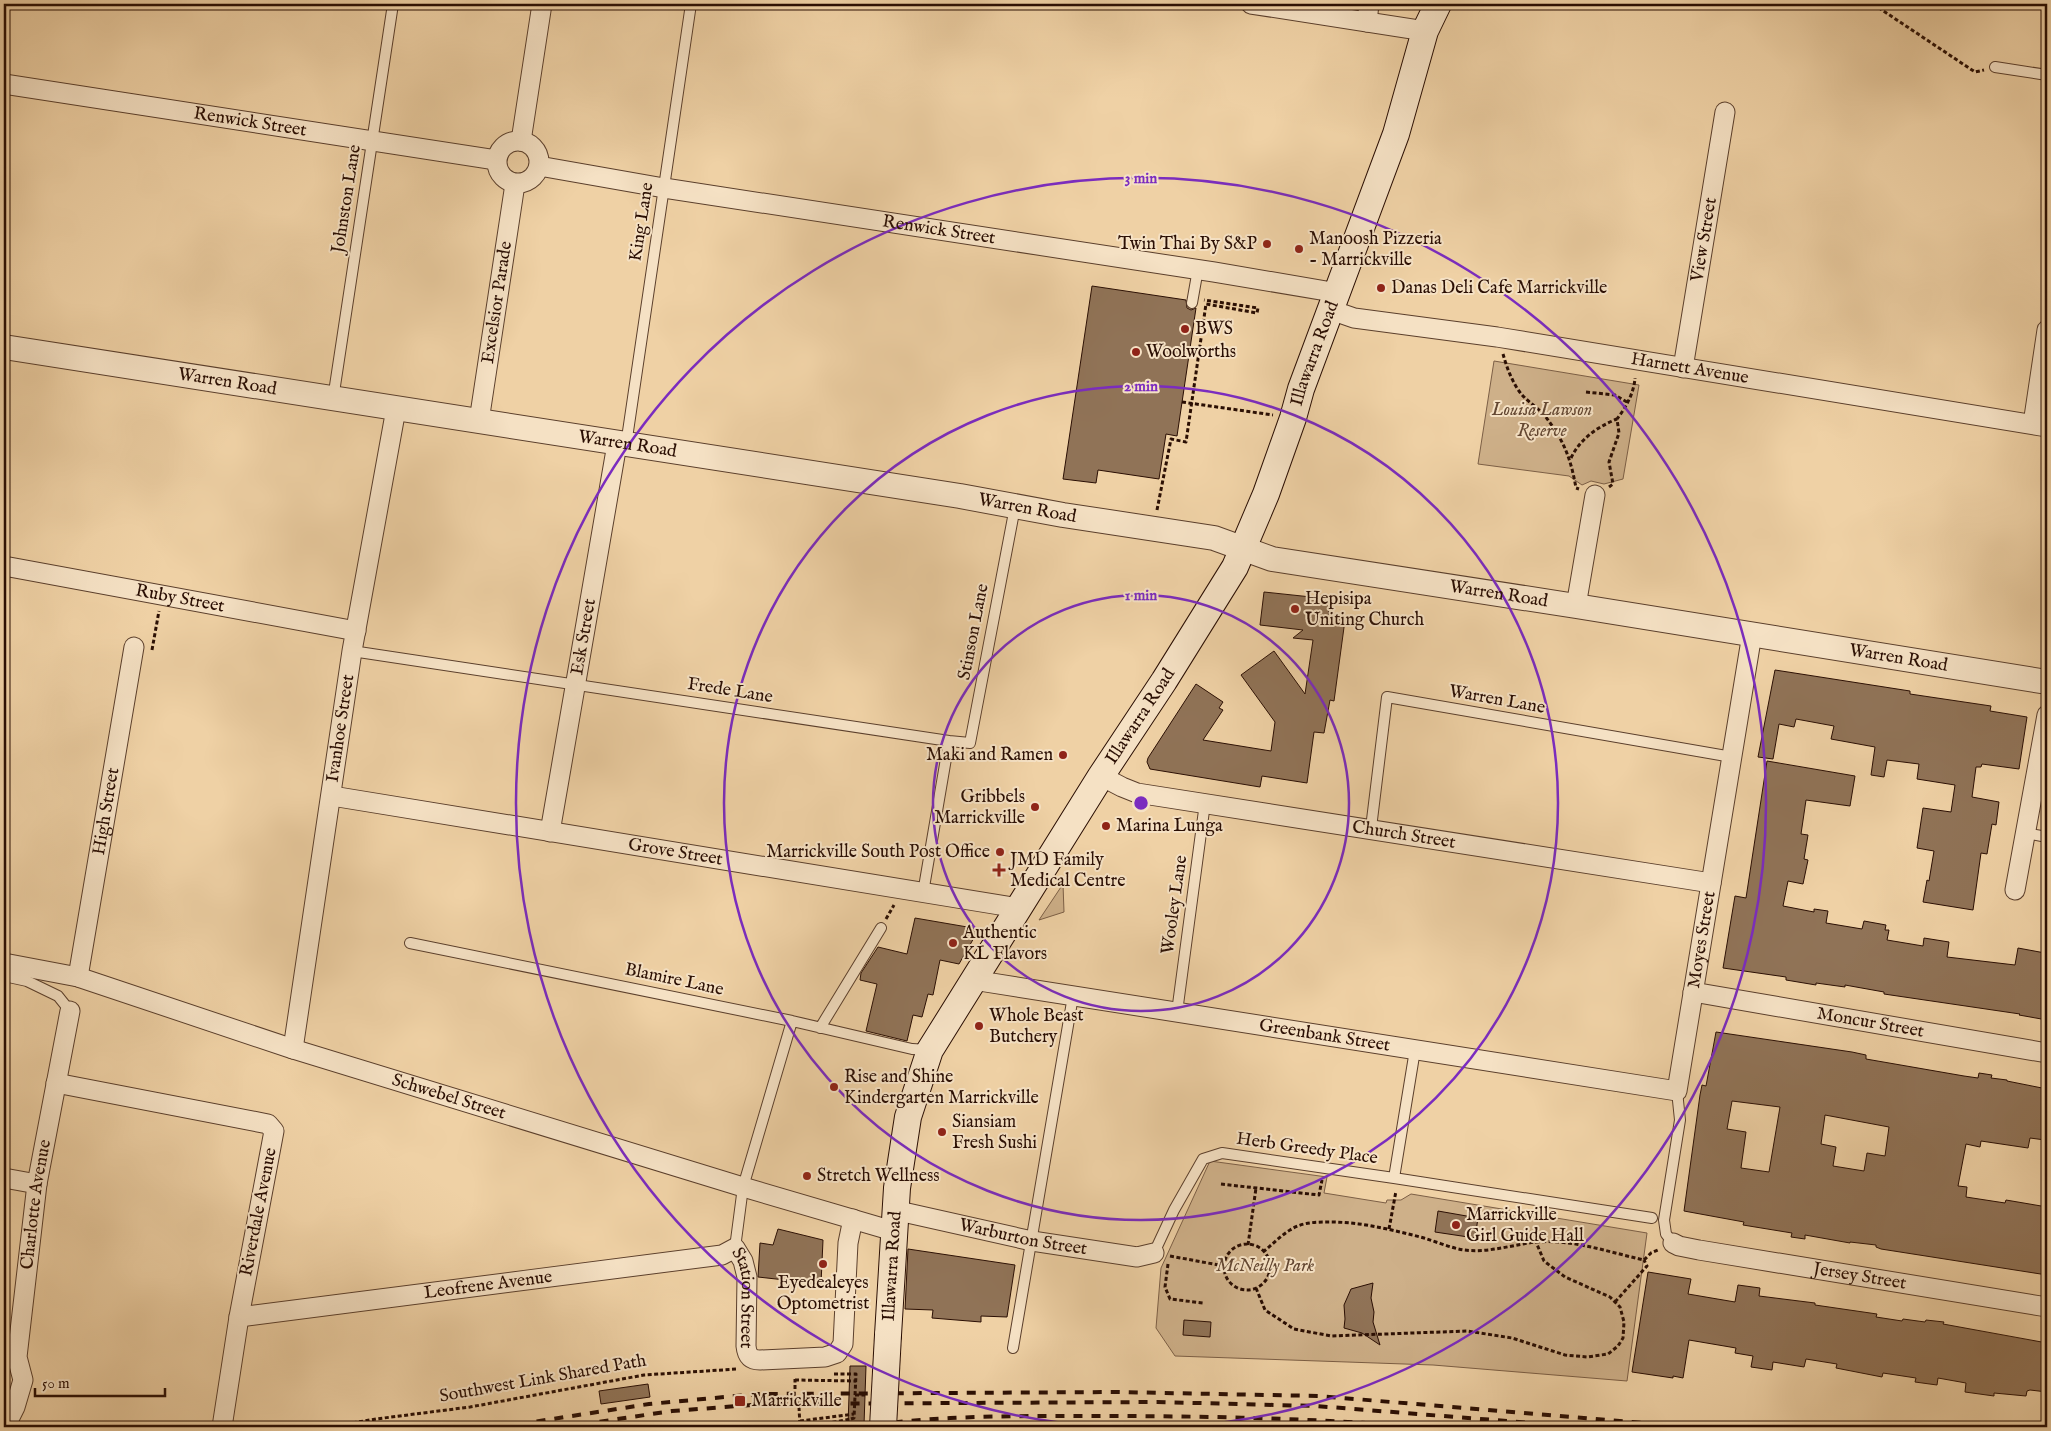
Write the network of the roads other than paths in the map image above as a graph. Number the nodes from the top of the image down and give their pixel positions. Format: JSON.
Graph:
{"nodes":[{"id":1,"x":393,"y":4,"type":"edge"},
{"id":2,"x":542,"y":4,"type":"edge"},
{"id":3,"x":691,"y":4,"type":"edge"},
{"id":4,"x":1251,"y":4,"type":"edge"},
{"id":5,"x":1438,"y":4,"type":"edge"},
{"id":6,"x":1368,"y":13,"type":"edge"},
{"id":7,"x":1425,"y":31,"type":"junction"},
{"id":8,"x":1994,"y":68,"type":"road end"},
{"id":9,"x":2047,"y":75,"type":"edge"},
{"id":10,"x":4,"y":84,"type":"edge"},
{"id":11,"x":1725,"y":112,"type":"dead end"},
{"id":12,"x":372,"y":141,"type":"junction"},
{"id":13,"x":521,"y":141,"type":"junction"},
{"id":14,"x":496,"y":160,"type":"junction"},
{"id":15,"x":539,"y":166,"type":"junction"},
{"id":16,"x":515,"y":184,"type":"junction"},
{"id":17,"x":664,"y":188,"type":"junction"},
{"id":18,"x":1203,"y":270,"type":"junction"},
{"id":19,"x":1335,"y":302,"type":"junction"},
{"id":20,"x":1192,"y":303,"type":"dead end"},
{"id":21,"x":2047,"y":330,"type":"edge"},
{"id":22,"x":4,"y":347,"type":"edge"},
{"id":23,"x":1683,"y":368,"type":"junction"},
{"id":24,"x":333,"y":400,"type":"junction"},
{"id":25,"x":396,"y":409,"type":"junction"},
{"id":26,"x":479,"y":421,"type":"junction"},
{"id":27,"x":2040,"y":426,"type":"edge"},
{"id":28,"x":621,"y":445,"type":"junction"},
{"id":29,"x":1595,"y":495,"type":"road end"},
{"id":30,"x":1015,"y":507,"type":"junction"},
{"id":31,"x":1244,"y":549,"type":"junction"},
{"id":32,"x":4,"y":566,"type":"edge"},
{"id":33,"x":1576,"y":606,"type":"junction"},
{"id":34,"x":356,"y":631,"type":"junction"},
{"id":35,"x":1752,"y":634,"type":"junction"},
{"id":36,"x":134,"y":647,"type":"dead end"},
{"id":37,"x":352,"y":652,"type":"junction"},
{"id":38,"x":2047,"y":682,"type":"edge"},
{"id":39,"x":576,"y":684,"type":"junction"},
{"id":40,"x":2047,"y":715,"type":"edge"},
{"id":41,"x":949,"y":741,"type":"junction"},
{"id":42,"x":1732,"y":757,"type":"junction"},
{"id":43,"x":1101,"y":776,"type":"junction"},
{"id":44,"x":332,"y":796,"type":"junction"},
{"id":45,"x":1205,"y":804,"type":"junction"},
{"id":46,"x":1371,"y":828,"type":"junction"},
{"id":47,"x":550,"y":832,"type":"junction"},
{"id":48,"x":2026,"y":833,"type":"junction"},
{"id":49,"x":2047,"y":837,"type":"edge"},
{"id":50,"x":1711,"y":883,"type":"junction"},
{"id":51,"x":2015,"y":890,"type":"dead end"},
{"id":52,"x":923,"y":893,"type":"junction"},
{"id":53,"x":1018,"y":908,"type":"junction"},
{"id":54,"x":881,"y":928,"type":"road end"},
{"id":55,"x":410,"y":943,"type":"dead end"},
{"id":56,"x":4,"y":963,"type":"edge"},
{"id":57,"x":4,"y":976,"type":"edge"},
{"id":58,"x":78,"y":977,"type":"junction"},
{"id":59,"x":973,"y":980,"type":"junction"},
{"id":60,"x":1694,"y":992,"type":"junction"},
{"id":61,"x":1073,"y":996,"type":"junction"},
{"id":62,"x":70,"y":1011,"type":"joint"},
{"id":63,"x":1177,"y":1012,"type":"junction"},
{"id":64,"x":792,"y":1021,"type":"junction"},
{"id":65,"x":820,"y":1028,"type":"junction"},
{"id":66,"x":293,"y":1049,"type":"junction"},
{"id":67,"x":930,"y":1050,"type":"junction"},
{"id":68,"x":1415,"y":1050,"type":"junction"},
{"id":69,"x":2047,"y":1053,"type":"edge"},
{"id":70,"x":56,"y":1082,"type":"junction"},
{"id":71,"x":1677,"y":1091,"type":"junction"},
{"id":72,"x":4,"y":1178,"type":"edge"},
{"id":73,"x":1396,"y":1178,"type":"junction"},
{"id":74,"x":38,"y":1184,"type":"junction"},
{"id":75,"x":743,"y":1187,"type":"junction"},
{"id":76,"x":1652,"y":1218,"type":"dead end"},
{"id":77,"x":853,"y":1219,"type":"junction"},
{"id":78,"x":894,"y":1221,"type":"junction"},
{"id":79,"x":1032,"y":1241,"type":"junction"},
{"id":80,"x":1673,"y":1243,"type":"joint"},
{"id":81,"x":735,"y":1248,"type":"junction"},
{"id":82,"x":1162,"y":1254,"type":"joint"},
{"id":83,"x":2047,"y":1307,"type":"edge"},
{"id":84,"x":239,"y":1317,"type":"junction"},
{"id":85,"x":1013,"y":1348,"type":"dead end"},
{"id":86,"x":5,"y":1427,"type":"edge"},
{"id":87,"x":222,"y":1427,"type":"edge"},
{"id":88,"x":883,"y":1427,"type":"edge"}],
"edges":[{"from":1,"to":12,"type":"lane","name":"Johnston Lane"},
{"from":2,"to":13,"type":"street"},
{"from":3,"to":17,"type":"lane","name":"King Lane"},
{"from":4,"to":6,"type":"street"},
{"from":5,"to":7,"type":"main road","name":"Illawarra Road"},
{"from":6,"to":7,"type":"street"},
{"from":7,"to":19,"type":"main road","name":"Illawarra Road"},
{"from":8,"to":9,"type":"lane"},
{"from":10,"to":12,"type":"street","name":"Renwick Street"},
{"from":11,"to":23,"type":"street","name":"View Street"},
{"from":12,"to":14,"type":"street","name":"Renwick Street"},
{"from":12,"to":24,"type":"lane","name":"Johnston Lane"},
{"from":13,"to":14,"type":"street"},
{"from":13,"to":15,"type":"street"},
{"from":14,"to":16,"type":"street"},
{"from":15,"to":16,"type":"street"},
{"from":15,"to":17,"type":"street","name":"Renwick Street"},
{"from":16,"to":26,"type":"street","name":"Excelsior Parade"},
{"from":17,"to":18,"type":"street","name":"Renwick Street"},
{"from":17,"to":28,"type":"lane","name":"King Lane"},
{"from":18,"to":19,"type":"street","name":"Renwick Street"},
{"from":18,"to":20,"type":"lane"},
{"from":19,"to":23,"type":"street","name":"Harnett Avenue"},
{"from":19,"to":31,"type":"main road","name":"Illawarra Road"},
{"from":21,"to":27,"type":"street"},
{"from":22,"to":24,"type":"street","name":"Warren Road"},
{"from":23,"to":27,"type":"street","name":"Harnett Avenue"},
{"from":24,"to":25,"type":"street","name":"Warren Road"},
{"from":25,"to":26,"type":"street","name":"Warren Road"},
{"from":25,"to":34,"type":"street","name":"Ivanhoe Street"},
{"from":26,"to":28,"type":"street","name":"Warren Road"},
{"from":28,"to":30,"type":"street","name":"Warren Road"},
{"from":28,"to":39,"type":"street","name":"Esk Street"},
{"from":29,"to":33,"type":"street"},
{"from":30,"to":31,"type":"street","name":"Warren Road"},
{"from":30,"to":41,"type":"lane","name":"Stinson Lane"},
{"from":31,"to":33,"type":"street","name":"Warren Road"},
{"from":31,"to":43,"type":"main road","name":"Illawarra Road"},
{"from":32,"to":34,"type":"street","name":"Ruby Street"},
{"from":33,"to":35,"type":"street","name":"Warren Road"},
{"from":34,"to":37,"type":"street","name":"Ivanhoe Street"},
{"from":35,"to":38,"type":"street","name":"Warren Road"},
{"from":35,"to":42,"type":"street","name":"Moyes Street"},
{"from":36,"to":58,"type":"street","name":"High Street"},
{"from":37,"to":39,"type":"lane","name":"Frede Lane"},
{"from":37,"to":44,"type":"street","name":"Ivanhoe Street"},
{"from":39,"to":41,"type":"lane","name":"Frede Lane"},
{"from":39,"to":47,"type":"street","name":"Esk Street"},
{"from":40,"to":48,"type":"street"},
{"from":41,"to":52,"type":"lane"},
{"from":42,"to":46,"type":"lane","name":"Warren Lane"},
{"from":42,"to":50,"type":"street","name":"Moyes Street"},
{"from":43,"to":45,"type":"street","name":"Church Street"},
{"from":43,"to":53,"type":"main road","name":"Illawarra Road"},
{"from":44,"to":47,"type":"street","name":"Grove Street"},
{"from":44,"to":66,"type":"street","name":"Ivanhoe Street"},
{"from":45,"to":46,"type":"street","name":"Church Street"},
{"from":45,"to":63,"type":"lane","name":"Wooley Lane"},
{"from":46,"to":50,"type":"street","name":"Church Street"},
{"from":47,"to":52,"type":"street","name":"Grove Street"},
{"from":48,"to":49,"type":"lane"},
{"from":48,"to":51,"type":"street"},
{"from":50,"to":60,"type":"street","name":"Moyes Street"},
{"from":52,"to":53,"type":"street","name":"Grove Street"},
{"from":53,"to":59,"type":"main road","name":"Illawarra Road"},
{"from":54,"to":65,"type":"lane"},
{"from":55,"to":64,"type":"lane","name":"Blamire Lane"},
{"from":56,"to":58,"type":"street","name":"Schwebel Street"},
{"from":57,"to":62,"type":"lane"},
{"from":58,"to":66,"type":"street","name":"Schwebel Street"},
{"from":59,"to":61,"type":"street","name":"Greenbank Street"},
{"from":59,"to":67,"type":"main road","name":"Illawarra Road"},
{"from":60,"to":69,"type":"street","name":"Moncur Street"},
{"from":60,"to":71,"type":"street","name":"Moyes Street"},
{"from":61,"to":63,"type":"street","name":"Greenbank Street"},
{"from":61,"to":79,"type":"lane"},
{"from":62,"to":70,"type":"street","name":"Charlotte Avenue"},
{"from":63,"to":68,"type":"street","name":"Greenbank Street"},
{"from":64,"to":65,"type":"lane","name":"Blamire Lane"},
{"from":64,"to":75,"type":"lane","name":"Station Street"},
{"from":65,"to":67,"type":"lane","name":"Blamire Lane"},
{"from":66,"to":75,"type":"street","name":"Schwebel Street"},
{"from":67,"to":78,"type":"main road","name":"Illawarra Road"},
{"from":68,"to":71,"type":"street","name":"Greenbank Street"},
{"from":68,"to":73,"type":"lane","name":"Herb Greedy Place"},
{"from":70,"to":74,"type":"street","name":"Charlotte Avenue"},
{"from":70,"to":84,"type":"street","name":"Riverdale Avenue"},
{"from":71,"to":80,"type":"lane","name":"Moyes Street"},
{"from":72,"to":74,"type":"street"},
{"from":73,"to":76,"type":"lane","name":"Herb Greedy Place"},
{"from":73,"to":82,"type":"lane","name":"Herb Greedy Place"},
{"from":74,"to":86,"type":"street","name":"Charlotte Avenue"},
{"from":75,"to":77,"type":"street","name":"Schwebel Street"},
{"from":75,"to":81,"type":"lane","name":"Station Street"},
{"from":77,"to":78,"type":"street","name":"Schwebel Street"},
{"from":77,"to":81,"type":"street","name":"Station Street"},
{"from":78,"to":79,"type":"street","name":"Warburton Street"},
{"from":78,"to":88,"type":"main road","name":"Illawarra Road","bridge":true},
{"from":79,"to":82,"type":"street","name":"Warburton Street"},
{"from":79,"to":85,"type":"lane"},
{"from":80,"to":83,"type":"street","name":"Jersey Street"},
{"from":81,"to":84,"type":"street","name":"Leofrene Avenue"},
{"from":84,"to":87,"type":"street","name":"Riverdale Avenue"}]}
